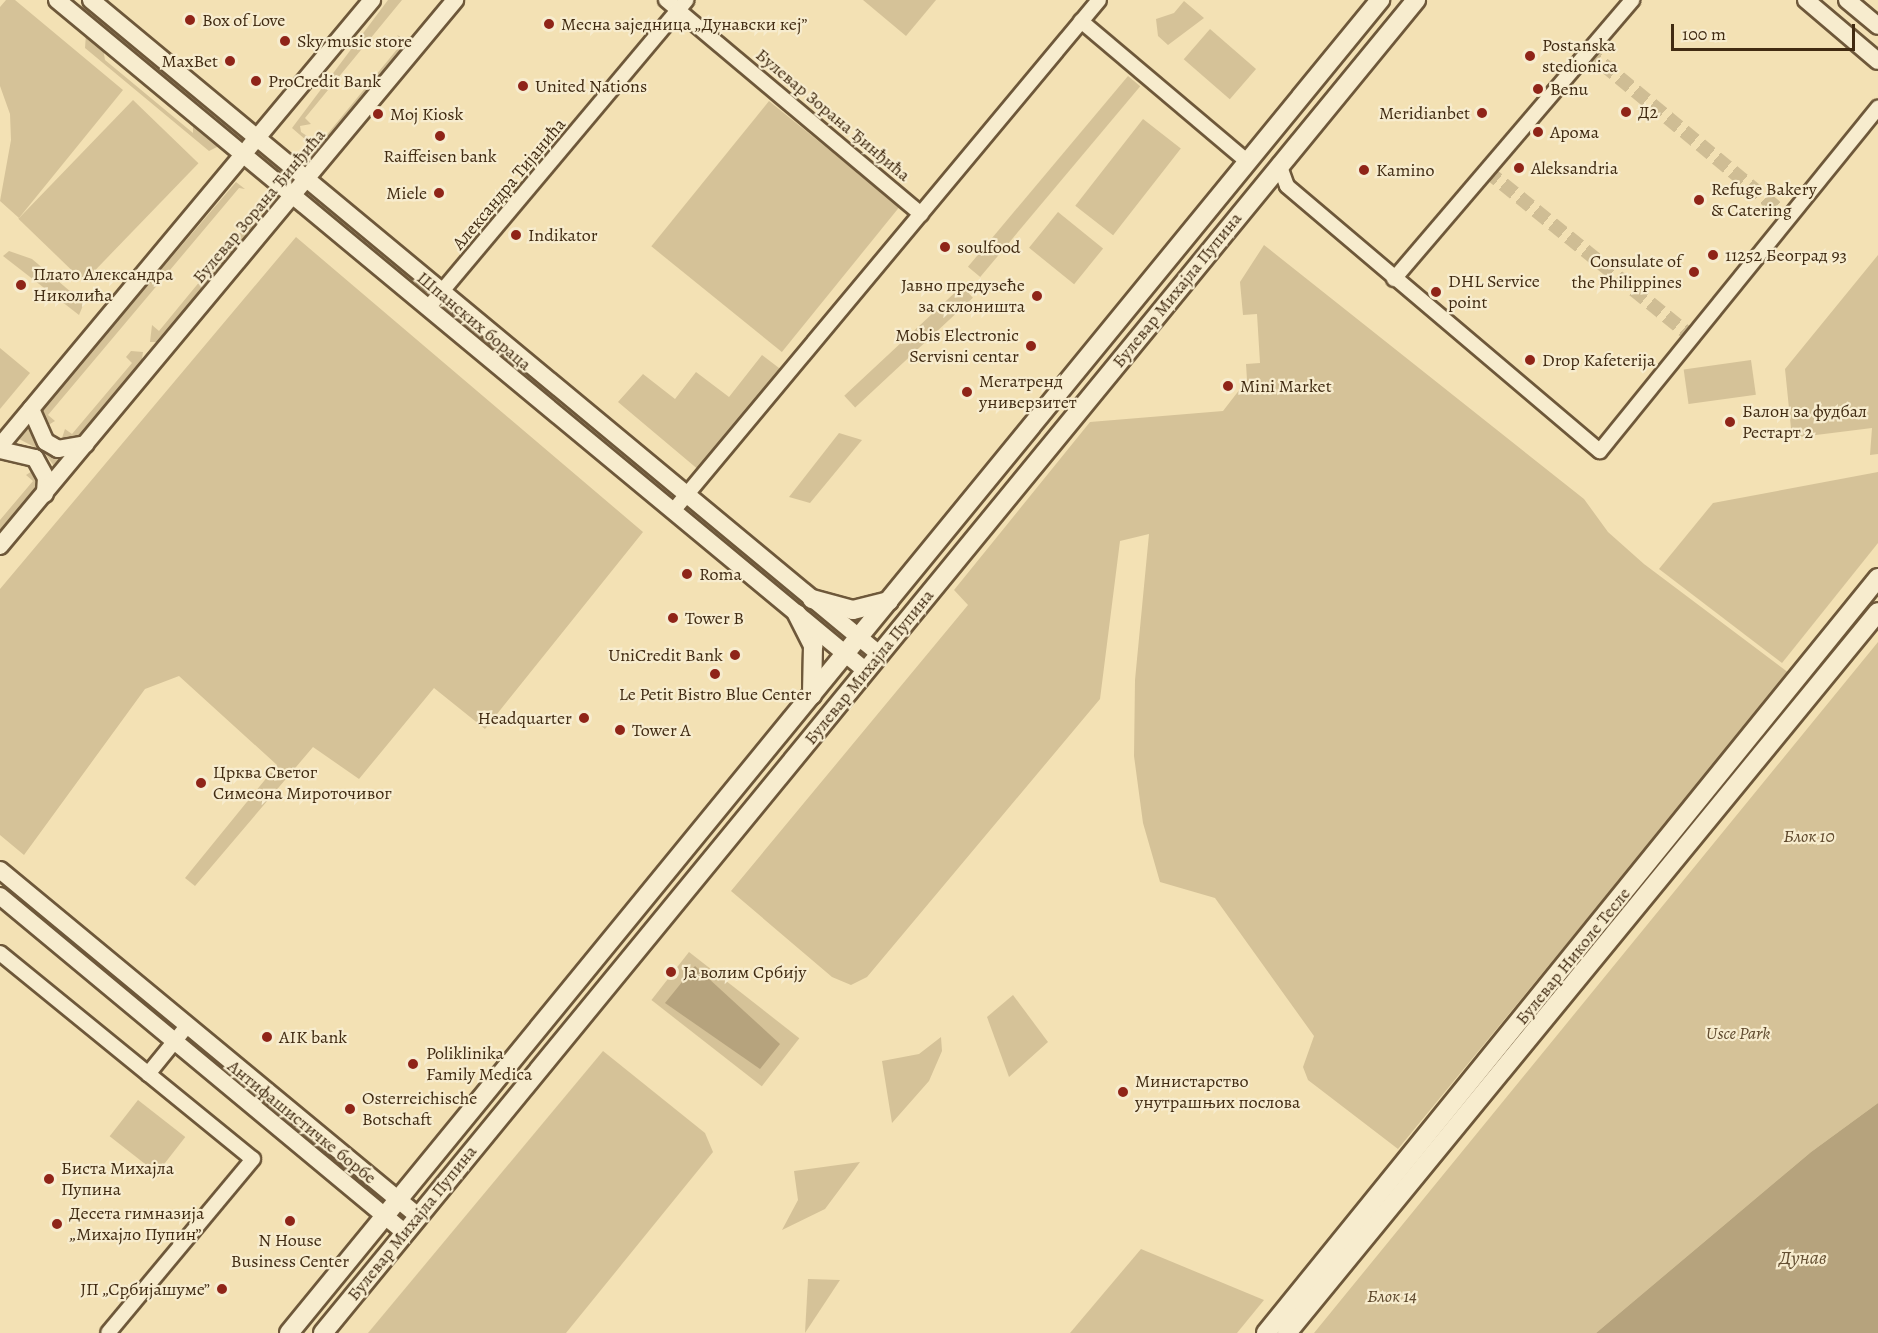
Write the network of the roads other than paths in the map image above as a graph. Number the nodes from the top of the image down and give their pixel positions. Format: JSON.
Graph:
{"nodes":[{"id":1,"x":57,"y":0,"type":"edge"},
{"id":2,"x":91,"y":0,"type":"edge"},
{"id":3,"x":372,"y":0,"type":"edge"},
{"id":4,"x":455,"y":0,"type":"edge"},
{"id":5,"x":666,"y":0,"type":"edge"},
{"id":6,"x":1098,"y":0,"type":"edge"},
{"id":7,"x":1380,"y":0,"type":"edge"},
{"id":8,"x":1416,"y":0,"type":"edge"},
{"id":9,"x":1632,"y":0,"type":"edge"},
{"id":10,"x":1806,"y":0,"type":"edge"},
{"id":11,"x":1847,"y":0,"type":"edge"},
{"id":12,"x":682,"y":5,"type":"edge"},
{"id":13,"x":1081,"y":21,"type":"junction"},
{"id":14,"x":1878,"y":26,"type":"edge"},
{"id":15,"x":1878,"y":61,"type":"edge"},
{"id":16,"x":1878,"y":108,"type":"edge"},
{"id":17,"x":257,"y":140,"type":"junction"},
{"id":18,"x":245,"y":154,"type":"junction"},
{"id":19,"x":1248,"y":162,"type":"junction"},
{"id":20,"x":1279,"y":164,"type":"junction"},
{"id":21,"x":306,"y":181,"type":"junction"},
{"id":22,"x":1262,"y":183,"type":"junction"},
{"id":23,"x":1287,"y":186,"type":"junction"},
{"id":24,"x":293,"y":196,"type":"junction"},
{"id":25,"x":921,"y":214,"type":"junction"},
{"id":26,"x":1394,"y":279,"type":"junction"},
{"id":27,"x":441,"y":292,"type":"junction"},
{"id":28,"x":428,"y":308,"type":"junction"},
{"id":29,"x":31,"y":409,"type":"junction"},
{"id":30,"x":86,"y":444,"type":"junction"},
{"id":31,"x":0,"y":448,"type":"edge"},
{"id":32,"x":45,"y":494,"type":"junction"},
{"id":33,"x":687,"y":495,"type":"junction"},
{"id":34,"x":673,"y":512,"type":"junction"},
{"id":35,"x":0,"y":546,"type":"edge"},
{"id":36,"x":1878,"y":578,"type":"edge"},
{"id":37,"x":812,"y":599,"type":"junction"},
{"id":38,"x":890,"y":600,"type":"junction"},
{"id":39,"x":1878,"y":612,"type":"edge"},
{"id":40,"x":797,"y":614,"type":"junction"},
{"id":41,"x":859,"y":638,"type":"junction"},
{"id":42,"x":846,"y":654,"type":"junction"},
{"id":43,"x":879,"y":654,"type":"junction"},
{"id":44,"x":866,"y":671,"type":"junction"},
{"id":45,"x":812,"y":696,"type":"junction"},
{"id":46,"x":3,"y":879,"type":"edge"},
{"id":47,"x":0,"y":896,"type":"edge"},
{"id":48,"x":617,"y":934,"type":"junction"},
{"id":49,"x":637,"y":950,"type":"junction"},
{"id":50,"x":0,"y":953,"type":"edge"},
{"id":51,"x":187,"y":1026,"type":"junction"},
{"id":52,"x":174,"y":1042,"type":"junction"},
{"id":53,"x":148,"y":1074,"type":"junction"},
{"id":54,"x":399,"y":1201,"type":"junction"},
{"id":55,"x":418,"y":1216,"type":"junction"},
{"id":56,"x":386,"y":1217,"type":"junction"},
{"id":57,"x":404,"y":1232,"type":"junction"},
{"id":58,"x":108,"y":1333,"type":"edge"},
{"id":59,"x":290,"y":1333,"type":"edge"},
{"id":60,"x":323,"y":1333,"type":"edge"},
{"id":61,"x":1266,"y":1333,"type":"edge"},
{"id":62,"x":1287,"y":1333,"type":"edge"}],
"edges":[{"from":1,"to":18,"type":"street","name":"Шпанских бораца"},
{"from":2,"to":17,"type":"street","name":"Шпанских бораца"},
{"from":3,"to":17,"type":"street"},
{"from":4,"to":21,"type":"street","name":"Булевар Зорана Ђинђића"},
{"from":5,"to":12,"type":"street","name":"Булевар Зорана Ђинђића"},
{"from":6,"to":13,"type":"street"},
{"from":7,"to":19,"type":"main road","name":"Булевар Михајла Пупина"},
{"from":8,"to":20,"type":"main road","name":"Булевар Михајла Пупина"},
{"from":9,"to":26,"type":"street"},
{"from":10,"to":15,"type":"street"},
{"from":11,"to":14,"type":"street"},
{"from":12,"to":25,"type":"street","name":"Булевар Зорана Ђинђића"},
{"from":12,"to":27,"type":"street","name":"Александра Тијанића"},
{"from":13,"to":19,"type":"street"},
{"from":13,"to":25,"type":"street"},
{"from":16,"to":26,"type":"street"},
{"from":17,"to":18,"type":"street"},
{"from":17,"to":21,"type":"street","name":"Шпанских бораца"},
{"from":18,"to":24,"type":"street","name":"Шпанских бораца"},
{"from":18,"to":29,"type":"street"},
{"from":19,"to":38,"type":"main road","name":"Булевар Михајла Пупина"},
{"from":20,"to":22,"type":"main road","name":"Булевар Михајла Пупина"},
{"from":20,"to":23,"type":"street"},
{"from":21,"to":24,"type":"street","name":"Булевар Зорана Ђинђића"},
{"from":21,"to":27,"type":"street","name":"Шпанских бораца"},
{"from":22,"to":23,"type":"street"},
{"from":22,"to":43,"type":"main road","name":"Булевар Михајла Пупина"},
{"from":23,"to":26,"type":"street"},
{"from":24,"to":28,"type":"street","name":"Шпанских бораца"},
{"from":24,"to":30,"type":"street","name":"Булевар Зорана Ђинђића"},
{"from":25,"to":33,"type":"street"},
{"from":27,"to":28,"type":"street","name":"Александра Тијанића"},
{"from":27,"to":33,"type":"street","name":"Шпанских бораца"},
{"from":28,"to":34,"type":"street","name":"Шпанских бораца"},
{"from":29,"to":30,"type":"street"},
{"from":29,"to":31,"type":"street"},
{"from":30,"to":32,"type":"street","name":"Булевар Зорана Ђинђића"},
{"from":31,"to":32,"type":"street"},
{"from":32,"to":35,"type":"street","name":"Булевар Зорана Ђинђића"},
{"from":33,"to":34,"type":"street"},
{"from":33,"to":37,"type":"street","name":"Шпанских бораца"},
{"from":34,"to":40,"type":"street","name":"Шпанских бораца"},
{"from":36,"to":61,"type":"main road","name":"Булевар Николе Тесле"},
{"from":37,"to":38,"type":"main road"},
{"from":37,"to":41,"type":"street","name":"Шпанских бораца"},
{"from":38,"to":41,"type":"main road","name":"Булевар Михајла Пупина"},
{"from":39,"to":62,"type":"main road","name":"Булевар Николе Тесле"},
{"from":40,"to":42,"type":"street","name":"Шпанских бораца"},
{"from":40,"to":45,"type":"main road"},
{"from":41,"to":42,"type":"main road","name":"Булевар Михајла Пупина"},
{"from":41,"to":43,"type":"street","name":"Шпанских бораца"},
{"from":42,"to":44,"type":"street","name":"Шпанских бораца"},
{"from":42,"to":45,"type":"main road","name":"Булевар Михајла Пупина"},
{"from":43,"to":44,"type":"main road","name":"Булевар Михајла Пупина"},
{"from":44,"to":49,"type":"main road","name":"Булевар Михајла Пупина"},
{"from":45,"to":48,"type":"main road","name":"Булевар Михајла Пупина"},
{"from":46,"to":51,"type":"street","name":"Антифашистичке борбе"},
{"from":47,"to":52,"type":"street","name":"Антифашистичке борбе"},
{"from":48,"to":49,"type":"main road"},
{"from":48,"to":54,"type":"main road","name":"Булевар Михајла Пупина"},
{"from":49,"to":55,"type":"main road","name":"Булевар Михајла Пупина"},
{"from":50,"to":53,"type":"street"},
{"from":51,"to":52,"type":"street"},
{"from":51,"to":54,"type":"street","name":"Антифашистичке борбе"},
{"from":52,"to":53,"type":"street"},
{"from":52,"to":56,"type":"street","name":"Антифашистичке борбе"},
{"from":53,"to":58,"type":"street"},
{"from":54,"to":55,"type":"street","name":"Антифашистичке борбе"},
{"from":54,"to":56,"type":"main road","name":"Булевар Михајла Пупина"},
{"from":55,"to":57,"type":"main road","name":"Булевар Михајла Пупина"},
{"from":56,"to":57,"type":"street","name":"Антифашистичке борбе"},
{"from":56,"to":59,"type":"main road","name":"Булевар Михајла Пупина"},
{"from":57,"to":60,"type":"main road","name":"Булевар Михајла Пупина"}]}
